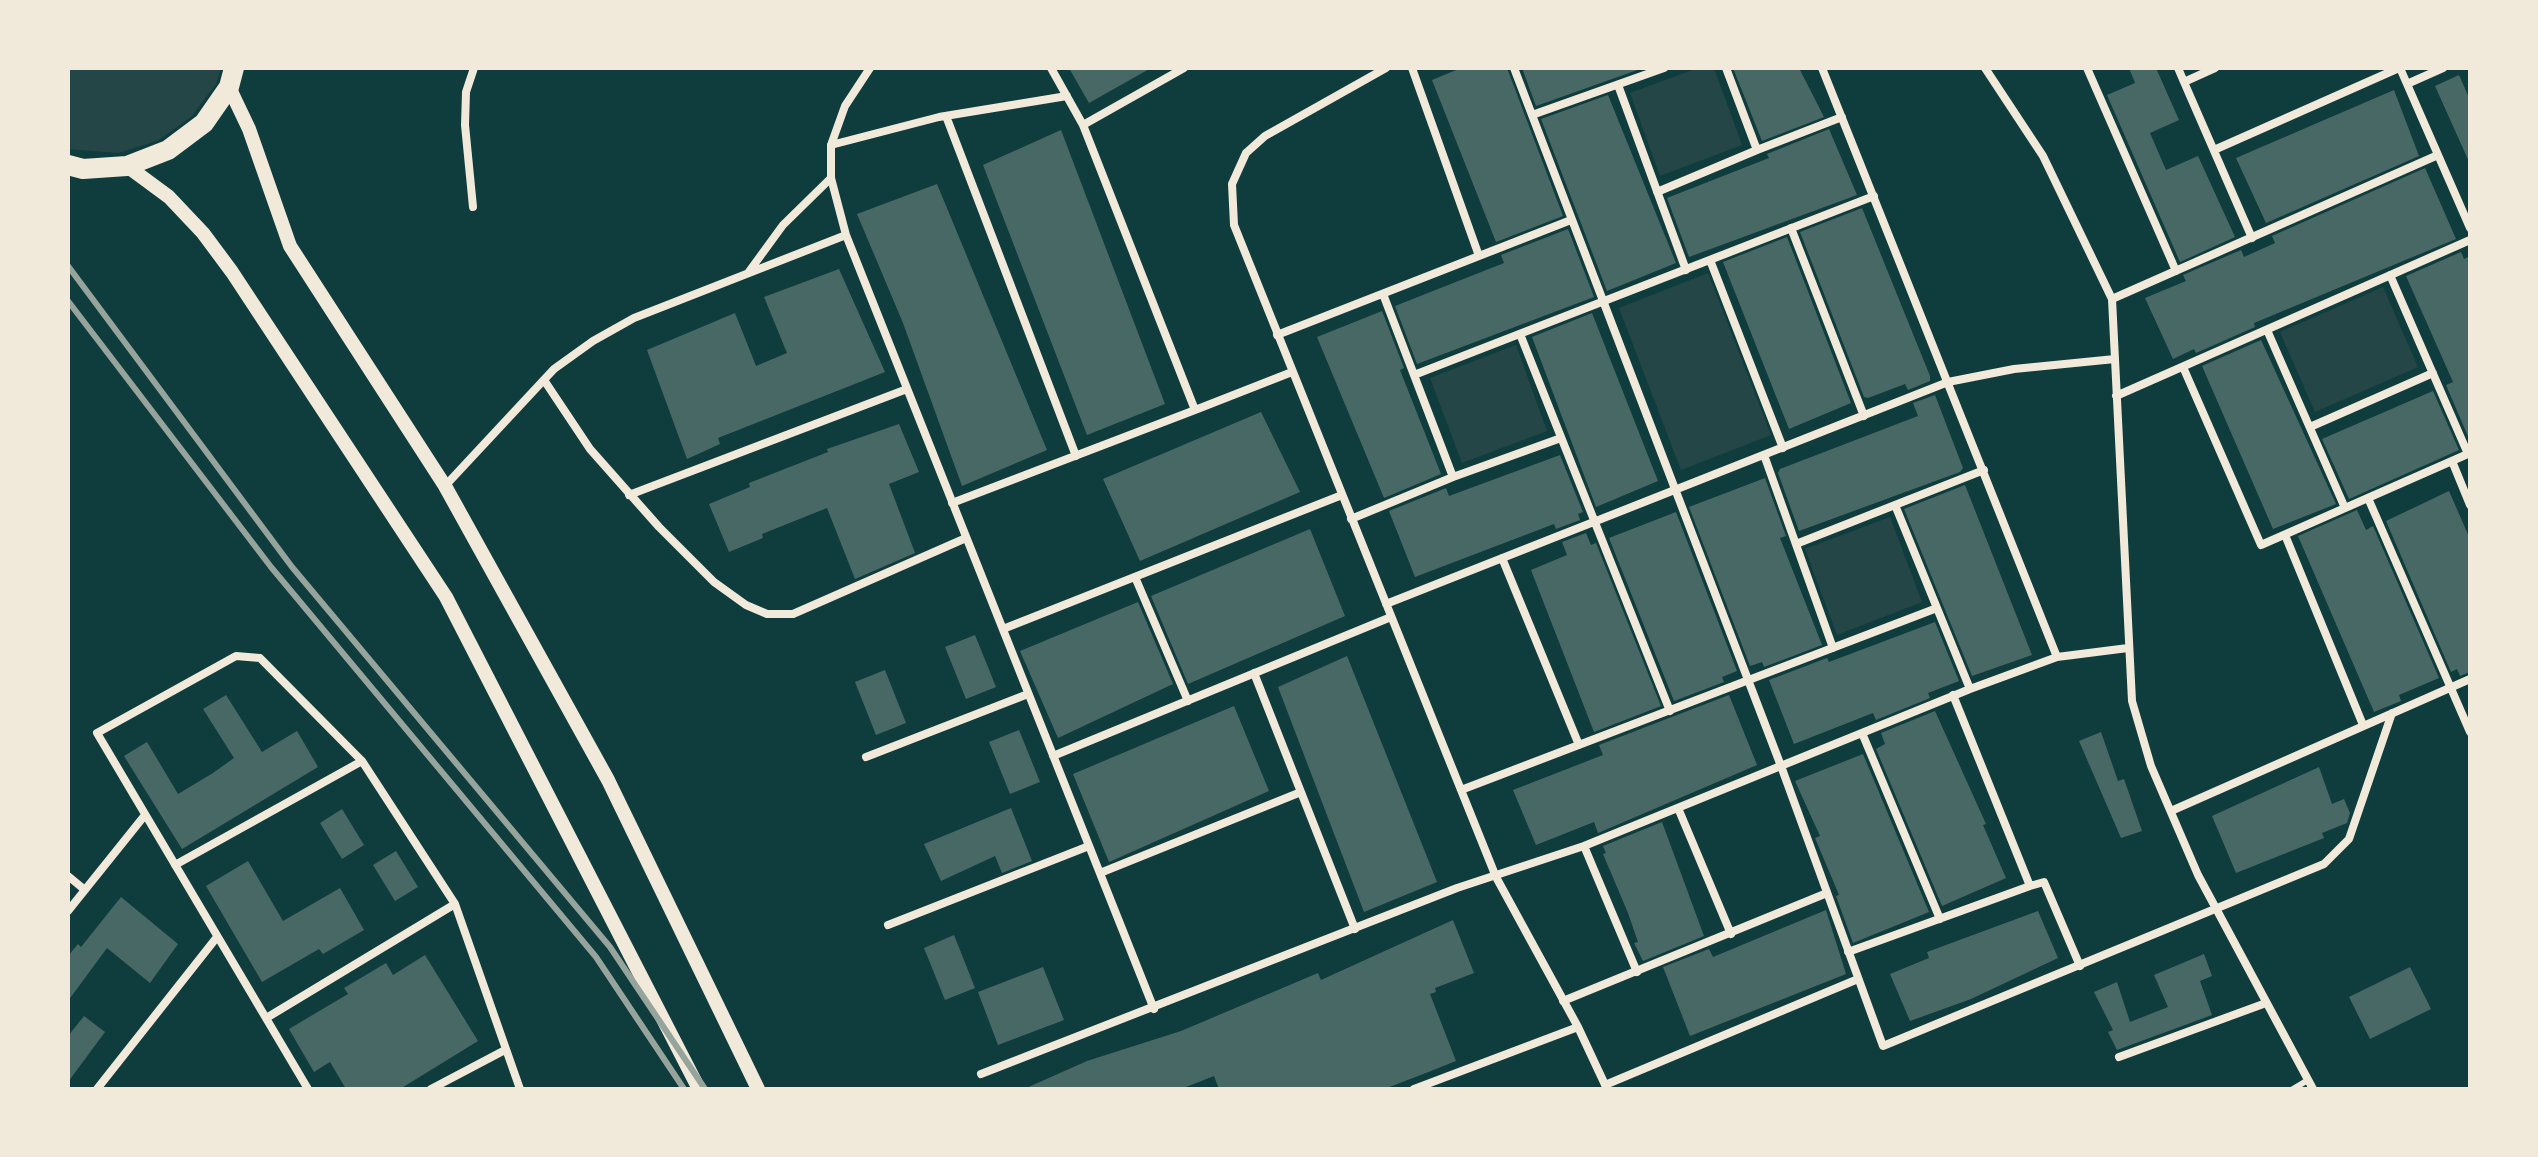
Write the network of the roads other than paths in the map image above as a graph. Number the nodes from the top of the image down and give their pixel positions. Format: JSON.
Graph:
{"nodes":[{"id":1,"x":474,"y":68,"type":"edge"},
{"id":2,"x":870,"y":68,"type":"edge"},
{"id":3,"x":1051,"y":68,"type":"edge"},
{"id":4,"x":1184,"y":68,"type":"edge"},
{"id":5,"x":1386,"y":68,"type":"edge"},
{"id":6,"x":1412,"y":68,"type":"edge"},
{"id":7,"x":1514,"y":68,"type":"edge"},
{"id":8,"x":1664,"y":68,"type":"edge"},
{"id":9,"x":1726,"y":68,"type":"edge"},
{"id":10,"x":1822,"y":68,"type":"edge"},
{"id":11,"x":1985,"y":68,"type":"edge"},
{"id":12,"x":2087,"y":68,"type":"edge"},
{"id":13,"x":2178,"y":68,"type":"edge"},
{"id":14,"x":2215,"y":68,"type":"edge"},
{"id":15,"x":2399,"y":68,"type":"edge"},
{"id":16,"x":2443,"y":68,"type":"edge"},
{"id":17,"x":1369,"y":72,"type":"edge"},
{"id":18,"x":232,"y":78,"type":"edge"},
{"id":19,"x":2184,"y":82,"type":"junction"},
{"id":20,"x":2407,"y":84,"type":"junction"},
{"id":21,"x":1618,"y":85,"type":"junction"},
{"id":22,"x":1067,"y":96,"type":"junction"},
{"id":23,"x":1532,"y":115,"type":"junction"},
{"id":24,"x":946,"y":116,"type":"junction"},
{"id":25,"x":1842,"y":117,"type":"junction"},
{"id":26,"x":1083,"y":125,"type":"junction"},
{"id":27,"x":831,"y":145,"type":"junction"},
{"id":28,"x":1757,"y":150,"type":"junction"},
{"id":29,"x":2214,"y":150,"type":"junction"},
{"id":30,"x":2438,"y":155,"type":"junction"},
{"id":31,"x":127,"y":166,"type":"junction"},
{"id":32,"x":73,"y":169,"type":"edge"},
{"id":33,"x":831,"y":178,"type":"junction"},
{"id":34,"x":1657,"y":192,"type":"junction"},
{"id":35,"x":1874,"y":196,"type":"junction"},
{"id":36,"x":473,"y":207,"type":"dead end"},
{"id":37,"x":1571,"y":220,"type":"junction"},
{"id":38,"x":1791,"y":228,"type":"junction"},
{"id":39,"x":2470,"y":228,"type":"edge"},
{"id":40,"x":846,"y":235,"type":"junction"},
{"id":41,"x":2252,"y":238,"type":"junction"},
{"id":42,"x":2470,"y":240,"type":"edge"},
{"id":43,"x":1479,"y":256,"type":"junction"},
{"id":44,"x":1710,"y":260,"type":"junction"},
{"id":45,"x":1686,"y":270,"type":"junction"},
{"id":46,"x":2176,"y":271,"type":"junction"},
{"id":47,"x":748,"y":273,"type":"junction"},
{"id":48,"x":2390,"y":275,"type":"junction"},
{"id":49,"x":1383,"y":294,"type":"junction"},
{"id":50,"x":2112,"y":299,"type":"junction"},
{"id":51,"x":1603,"y":302,"type":"junction"},
{"id":52,"x":2267,"y":330,"type":"junction"},
{"id":53,"x":1520,"y":334,"type":"junction"},
{"id":54,"x":1277,"y":335,"type":"junction"},
{"id":55,"x":2115,"y":359,"type":"junction"},
{"id":56,"x":2183,"y":367,"type":"junction"},
{"id":57,"x":1292,"y":372,"type":"junction"},
{"id":58,"x":2433,"y":373,"type":"junction"},
{"id":59,"x":1414,"y":375,"type":"junction"},
{"id":60,"x":544,"y":380,"type":"junction"},
{"id":61,"x":1948,"y":382,"type":"junction"},
{"id":62,"x":907,"y":389,"type":"junction"},
{"id":63,"x":2116,"y":396,"type":"junction"},
{"id":64,"x":1195,"y":410,"type":"junction"},
{"id":65,"x":1864,"y":416,"type":"junction"},
{"id":66,"x":2310,"y":427,"type":"junction"},
{"id":67,"x":1561,"y":438,"type":"junction"},
{"id":68,"x":1783,"y":448,"type":"junction"},
{"id":69,"x":2469,"y":453,"type":"edge"},
{"id":70,"x":1764,"y":455,"type":"junction"},
{"id":71,"x":1076,"y":456,"type":"junction"},
{"id":72,"x":2452,"y":461,"type":"junction"},
{"id":73,"x":1984,"y":470,"type":"junction"},
{"id":74,"x":1453,"y":477,"type":"junction"},
{"id":75,"x":445,"y":486,"type":"junction"},
{"id":76,"x":1673,"y":491,"type":"junction"},
{"id":77,"x":629,"y":495,"type":"junction"},
{"id":78,"x":1342,"y":495,"type":"junction"},
{"id":79,"x":2368,"y":498,"type":"junction"},
{"id":80,"x":952,"y":503,"type":"junction"},
{"id":81,"x":1895,"y":505,"type":"junction"},
{"id":82,"x":2470,"y":505,"type":"edge"},
{"id":83,"x":2345,"y":508,"type":"junction"},
{"id":84,"x":1351,"y":519,"type":"junction"},
{"id":85,"x":1594,"y":522,"type":"junction"},
{"id":86,"x":2285,"y":535,"type":"junction"},
{"id":87,"x":966,"y":538,"type":"junction"},
{"id":88,"x":1796,"y":544,"type":"junction"},
{"id":89,"x":1502,"y":558,"type":"junction"},
{"id":90,"x":1135,"y":577,"type":"junction"},
{"id":91,"x":1386,"y":604,"type":"junction"},
{"id":92,"x":1937,"y":608,"type":"junction"},
{"id":93,"x":1391,"y":617,"type":"junction"},
{"id":94,"x":1003,"y":629,"type":"junction"},
{"id":95,"x":1833,"y":648,"type":"junction"},
{"id":96,"x":2128,"y":648,"type":"junction"},
{"id":97,"x":2057,"y":657,"type":"junction"},
{"id":98,"x":1254,"y":673,"type":"junction"},
{"id":99,"x":2470,"y":679,"type":"edge"},
{"id":100,"x":1748,"y":681,"type":"junction"},
{"id":101,"x":2450,"y":687,"type":"junction"},
{"id":102,"x":1970,"y":689,"type":"junction"},
{"id":103,"x":1028,"y":694,"type":"junction"},
{"id":104,"x":1953,"y":695,"type":"junction"},
{"id":105,"x":1188,"y":701,"type":"junction"},
{"id":106,"x":1670,"y":711,"type":"junction"},
{"id":107,"x":2392,"y":713,"type":"junction"},
{"id":108,"x":2363,"y":725,"type":"junction"},
{"id":109,"x":2470,"y":732,"type":"edge"},
{"id":110,"x":1862,"y":733,"type":"junction"},
{"id":111,"x":1579,"y":745,"type":"junction"},
{"id":112,"x":1053,"y":756,"type":"junction"},
{"id":113,"x":866,"y":757,"type":"dead end"},
{"id":114,"x":362,"y":761,"type":"junction"},
{"id":115,"x":1781,"y":766,"type":"junction"},
{"id":116,"x":1461,"y":790,"type":"junction"},
{"id":117,"x":1301,"y":792,"type":"junction"},
{"id":118,"x":1678,"y":808,"type":"junction"},
{"id":119,"x":2171,"y":811,"type":"junction"},
{"id":120,"x":145,"y":815,"type":"junction"},
{"id":121,"x":1089,"y":846,"type":"junction"},
{"id":122,"x":1584,"y":846,"type":"junction"},
{"id":123,"x":175,"y":865,"type":"junction"},
{"id":124,"x":1100,"y":873,"type":"junction"},
{"id":125,"x":68,"y":876,"type":"edge"},
{"id":126,"x":1496,"y":877,"type":"junction"},
{"id":127,"x":2030,"y":886,"type":"junction"},
{"id":128,"x":85,"y":890,"type":"junction"},
{"id":129,"x":1827,"y":893,"type":"junction"},
{"id":130,"x":455,"y":904,"type":"junction"},
{"id":131,"x":2217,"y":910,"type":"junction"},
{"id":132,"x":68,"y":911,"type":"edge"},
{"id":133,"x":1940,"y":919,"type":"junction"},
{"id":134,"x":888,"y":925,"type":"dead end"},
{"id":135,"x":1355,"y":929,"type":"junction"},
{"id":136,"x":1731,"y":934,"type":"junction"},
{"id":137,"x":217,"y":937,"type":"junction"},
{"id":138,"x":1848,"y":952,"type":"junction"},
{"id":139,"x":2080,"y":966,"type":"junction"},
{"id":140,"x":1637,"y":972,"type":"junction"},
{"id":141,"x":1858,"y":979,"type":"junction"},
{"id":142,"x":1563,"y":1001,"type":"junction"},
{"id":143,"x":2266,"y":1003,"type":"junction"},
{"id":144,"x":1154,"y":1009,"type":"junction"},
{"id":145,"x":268,"y":1017,"type":"junction"},
{"id":146,"x":1578,"y":1027,"type":"junction"},
{"id":147,"x":505,"y":1050,"type":"junction"},
{"id":148,"x":2119,"y":1057,"type":"dead end"},
{"id":149,"x":981,"y":1074,"type":"dead end"},
{"id":150,"x":2310,"y":1085,"type":"edge"},
{"id":151,"x":1606,"y":1087,"type":"edge"},
{"id":152,"x":97,"y":1089,"type":"edge"},
{"id":153,"x":308,"y":1089,"type":"edge"},
{"id":154,"x":431,"y":1089,"type":"edge"},
{"id":155,"x":520,"y":1089,"type":"edge"},
{"id":156,"x":699,"y":1089,"type":"edge"},
{"id":157,"x":758,"y":1089,"type":"edge"},
{"id":158,"x":1414,"y":1089,"type":"edge"},
{"id":159,"x":2293,"y":1089,"type":"edge"}],
"edges":[{"from":1,"to":36,"type":"street"},
{"from":2,"to":27,"type":"street"},
{"from":3,"to":22,"type":"street"},
{"from":4,"to":26,"type":"street"},
{"from":5,"to":17,"type":"street"},
{"from":6,"to":43,"type":"street"},
{"from":7,"to":23,"type":"street"},
{"from":8,"to":21,"type":"street"},
{"from":9,"to":28,"type":"street"},
{"from":10,"to":25,"type":"street"},
{"from":11,"to":50,"type":"street"},
{"from":12,"to":46,"type":"street"},
{"from":13,"to":19,"type":"street"},
{"from":14,"to":19,"type":"street"},
{"from":15,"to":20,"type":"street"},
{"from":15,"to":29,"type":"street"},
{"from":16,"to":20,"type":"street"},
{"from":17,"to":54,"type":"street"},
{"from":18,"to":31,"type":"highway"},
{"from":18,"to":75,"type":"street"},
{"from":19,"to":29,"type":"street"},
{"from":20,"to":30,"type":"street"},
{"from":21,"to":23,"type":"street"},
{"from":21,"to":34,"type":"street"},
{"from":22,"to":24,"type":"street"},
{"from":22,"to":26,"type":"street"},
{"from":23,"to":37,"type":"street"},
{"from":24,"to":27,"type":"street"},
{"from":24,"to":71,"type":"street"},
{"from":25,"to":28,"type":"street"},
{"from":25,"to":35,"type":"street"},
{"from":26,"to":64,"type":"street"},
{"from":27,"to":33,"type":"street"},
{"from":28,"to":34,"type":"street"},
{"from":29,"to":41,"type":"street"},
{"from":30,"to":39,"type":"street"},
{"from":30,"to":41,"type":"street"},
{"from":31,"to":32,"type":"highway"},
{"from":31,"to":156,"type":"street"},
{"from":33,"to":40,"type":"street"},
{"from":33,"to":47,"type":"street"},
{"from":34,"to":45,"type":"street"},
{"from":35,"to":38,"type":"street"},
{"from":35,"to":61,"type":"street"},
{"from":37,"to":43,"type":"street"},
{"from":37,"to":51,"type":"street"},
{"from":38,"to":44,"type":"street"},
{"from":38,"to":65,"type":"street"},
{"from":40,"to":47,"type":"street"},
{"from":40,"to":62,"type":"street"},
{"from":41,"to":46,"type":"street"},
{"from":42,"to":48,"type":"street"},
{"from":43,"to":49,"type":"street"},
{"from":44,"to":45,"type":"street"},
{"from":44,"to":68,"type":"street"},
{"from":45,"to":51,"type":"street"},
{"from":46,"to":50,"type":"street"},
{"from":47,"to":60,"type":"street"},
{"from":48,"to":52,"type":"street"},
{"from":48,"to":58,"type":"street"},
{"from":49,"to":54,"type":"street"},
{"from":49,"to":59,"type":"street"},
{"from":50,"to":55,"type":"street"},
{"from":51,"to":53,"type":"street"},
{"from":51,"to":76,"type":"street"},
{"from":52,"to":56,"type":"street"},
{"from":52,"to":66,"type":"street"},
{"from":53,"to":59,"type":"street"},
{"from":53,"to":67,"type":"street"},
{"from":54,"to":57,"type":"street"},
{"from":55,"to":61,"type":"street"},
{"from":55,"to":63,"type":"street"},
{"from":56,"to":63,"type":"street"},
{"from":56,"to":86,"type":"street"},
{"from":57,"to":64,"type":"street"},
{"from":57,"to":78,"type":"street"},
{"from":58,"to":66,"type":"street"},
{"from":58,"to":69,"type":"street"},
{"from":59,"to":74,"type":"street"},
{"from":60,"to":75,"type":"street"},
{"from":60,"to":77,"type":"street"},
{"from":61,"to":65,"type":"street"},
{"from":61,"to":73,"type":"street"},
{"from":62,"to":77,"type":"street"},
{"from":62,"to":80,"type":"street"},
{"from":63,"to":96,"type":"street"},
{"from":64,"to":71,"type":"street"},
{"from":65,"to":68,"type":"street"},
{"from":66,"to":83,"type":"street"},
{"from":67,"to":74,"type":"street"},
{"from":67,"to":85,"type":"street"},
{"from":68,"to":70,"type":"street"},
{"from":69,"to":72,"type":"street"},
{"from":70,"to":76,"type":"street"},
{"from":70,"to":88,"type":"street"},
{"from":71,"to":80,"type":"street"},
{"from":72,"to":79,"type":"street"},
{"from":72,"to":82,"type":"street"},
{"from":73,"to":81,"type":"street"},
{"from":73,"to":97,"type":"street"},
{"from":74,"to":84,"type":"street"},
{"from":75,"to":157,"type":"street"},
{"from":76,"to":85,"type":"street"},
{"from":76,"to":100,"type":"street"},
{"from":77,"to":87,"type":"street"},
{"from":78,"to":84,"type":"street"},
{"from":78,"to":90,"type":"street"},
{"from":79,"to":83,"type":"street"},
{"from":79,"to":101,"type":"street"},
{"from":80,"to":87,"type":"street"},
{"from":81,"to":88,"type":"street"},
{"from":81,"to":92,"type":"street"},
{"from":83,"to":86,"type":"street"},
{"from":84,"to":91,"type":"street"},
{"from":85,"to":89,"type":"street"},
{"from":85,"to":106,"type":"street"},
{"from":86,"to":108,"type":"street"},
{"from":87,"to":94,"type":"street"},
{"from":88,"to":95,"type":"street"},
{"from":89,"to":91,"type":"street"},
{"from":89,"to":111,"type":"street"},
{"from":90,"to":94,"type":"street"},
{"from":90,"to":105,"type":"street"},
{"from":91,"to":93,"type":"street"},
{"from":92,"to":95,"type":"street"},
{"from":92,"to":102,"type":"street"},
{"from":93,"to":98,"type":"street"},
{"from":93,"to":116,"type":"street"},
{"from":94,"to":103,"type":"street"},
{"from":95,"to":100,"type":"street"},
{"from":96,"to":97,"type":"street"},
{"from":96,"to":119,"type":"street"},
{"from":97,"to":102,"type":"street"},
{"from":98,"to":105,"type":"street"},
{"from":98,"to":117,"type":"street"},
{"from":99,"to":101,"type":"street"},
{"from":100,"to":106,"type":"street"},
{"from":100,"to":115,"type":"street"},
{"from":101,"to":107,"type":"street"},
{"from":101,"to":109,"type":"street"},
{"from":102,"to":104,"type":"street"},
{"from":103,"to":112,"type":"street"},
{"from":103,"to":113,"type":"street"},
{"from":104,"to":110,"type":"street"},
{"from":104,"to":127,"type":"street"},
{"from":105,"to":112,"type":"street"},
{"from":106,"to":111,"type":"street"},
{"from":107,"to":108,"type":"street"},
{"from":107,"to":131,"type":"street"},
{"from":108,"to":119,"type":"street"},
{"from":110,"to":115,"type":"street"},
{"from":110,"to":133,"type":"street"},
{"from":111,"to":116,"type":"street"},
{"from":112,"to":121,"type":"street"},
{"from":114,"to":120,"type":"street"},
{"from":114,"to":123,"type":"street"},
{"from":114,"to":130,"type":"street"},
{"from":115,"to":118,"type":"street"},
{"from":115,"to":129,"type":"street"},
{"from":116,"to":126,"type":"street"},
{"from":117,"to":124,"type":"street"},
{"from":117,"to":135,"type":"street"},
{"from":118,"to":122,"type":"street"},
{"from":118,"to":136,"type":"street"},
{"from":119,"to":131,"type":"street"},
{"from":120,"to":123,"type":"street"},
{"from":120,"to":128,"type":"street"},
{"from":121,"to":124,"type":"street"},
{"from":121,"to":134,"type":"street"},
{"from":122,"to":126,"type":"street"},
{"from":122,"to":140,"type":"street"},
{"from":123,"to":137,"type":"street"},
{"from":124,"to":144,"type":"street"},
{"from":125,"to":128,"type":"street"},
{"from":126,"to":135,"type":"street"},
{"from":126,"to":142,"type":"street"},
{"from":127,"to":133,"type":"street"},
{"from":127,"to":139,"type":"street"},
{"from":128,"to":132,"type":"street"},
{"from":129,"to":136,"type":"street"},
{"from":129,"to":138,"type":"street"},
{"from":130,"to":145,"type":"street"},
{"from":130,"to":147,"type":"street"},
{"from":131,"to":139,"type":"street"},
{"from":131,"to":143,"type":"street"},
{"from":133,"to":138,"type":"street"},
{"from":135,"to":144,"type":"street"},
{"from":136,"to":140,"type":"street"},
{"from":137,"to":145,"type":"street"},
{"from":137,"to":152,"type":"street"},
{"from":138,"to":141,"type":"street"},
{"from":139,"to":141,"type":"street"},
{"from":140,"to":142,"type":"street"},
{"from":141,"to":151,"type":"street"},
{"from":142,"to":146,"type":"street"},
{"from":143,"to":148,"type":"street"},
{"from":143,"to":150,"type":"street"},
{"from":144,"to":149,"type":"street"},
{"from":145,"to":153,"type":"street"},
{"from":146,"to":151,"type":"street"},
{"from":146,"to":158,"type":"street"},
{"from":147,"to":154,"type":"street"},
{"from":147,"to":155,"type":"street"},
{"from":150,"to":159,"type":"lane"}]}
